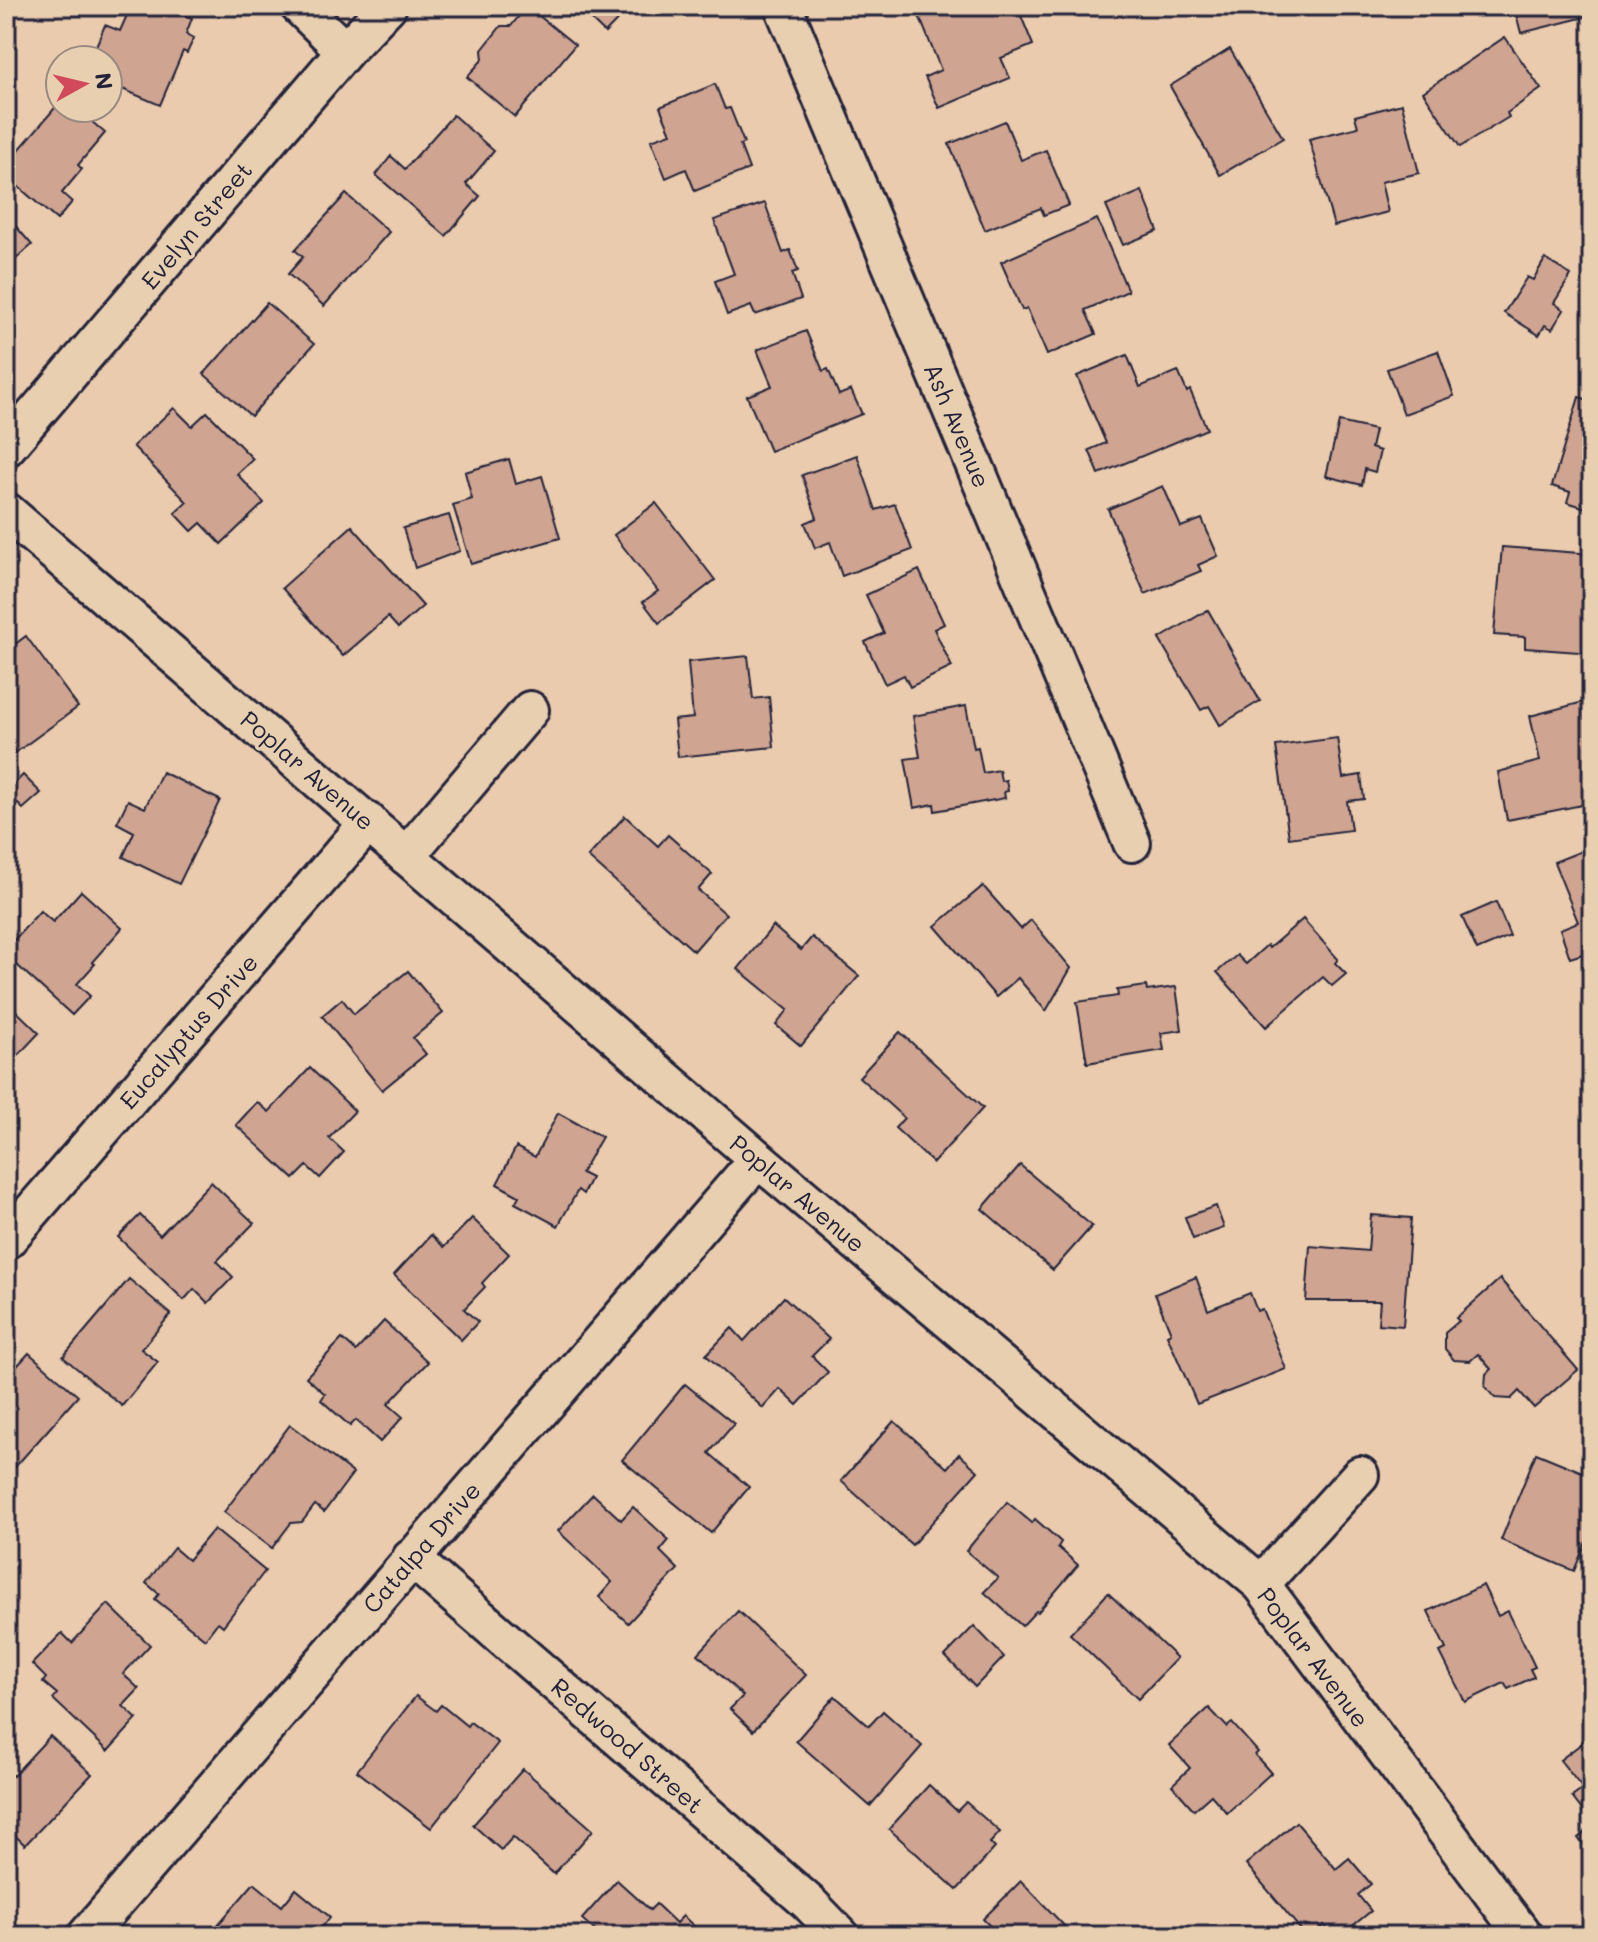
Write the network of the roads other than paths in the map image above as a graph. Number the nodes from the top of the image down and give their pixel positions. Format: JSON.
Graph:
{"nodes":[{"id":1,"x":299,"y":6,"type":"edge"},
{"id":2,"x":388,"y":6,"type":"edge"},
{"id":3,"x":783,"y":6,"type":"edge"},
{"id":4,"x":345,"y":51,"type":"junction"},
{"id":5,"x":6,"y":448,"type":"edge"},
{"id":6,"x":6,"y":511,"type":"edge"},
{"id":7,"x":530,"y":710,"type":"dead end"},
{"id":8,"x":369,"y":822,"type":"junction"},
{"id":9,"x":1132,"y":843,"type":"dead end"},
{"id":10,"x":406,"y":856,"type":"junction"},
{"id":11,"x":758,"y":1159,"type":"junction"},
{"id":12,"x":6,"y":1241,"type":"edge"},
{"id":13,"x":1360,"y":1475,"type":"dead end"},
{"id":14,"x":411,"y":1558,"type":"junction"},
{"id":15,"x":1261,"y":1584,"type":"junction"},
{"id":16,"x":86,"y":1936,"type":"edge"},
{"id":17,"x":841,"y":1936,"type":"edge"},
{"id":18,"x":1524,"y":1936,"type":"edge"}],
"edges":[{"from":1,"to":4,"type":"street"},
{"from":2,"to":4,"type":"street","name":"Evelyn Street"},
{"from":3,"to":9,"type":"street","name":"Ash Avenue"},
{"from":4,"to":5,"type":"street","name":"Evelyn Street"},
{"from":6,"to":8,"type":"street","name":"Poplar Avenue"},
{"from":7,"to":10,"type":"street"},
{"from":8,"to":10,"type":"street","name":"Poplar Avenue"},
{"from":8,"to":12,"type":"street","name":"Eucalyptus Drive"},
{"from":10,"to":11,"type":"street","name":"Poplar Avenue"},
{"from":11,"to":14,"type":"street","name":"Catalpa Drive"},
{"from":11,"to":15,"type":"street","name":"Poplar Avenue"},
{"from":13,"to":15,"type":"street"},
{"from":14,"to":16,"type":"street","name":"Catalpa Drive"},
{"from":14,"to":17,"type":"street","name":"Redwood Street"},
{"from":15,"to":18,"type":"street","name":"Poplar Avenue"}]}
